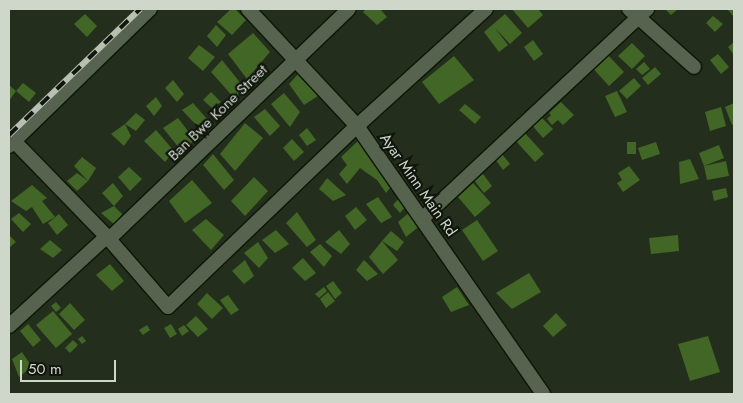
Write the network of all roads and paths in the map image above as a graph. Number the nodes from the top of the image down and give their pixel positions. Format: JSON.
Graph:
{"nodes":[{"id":1,"x":150,"y":9,"type":"edge"},
{"id":2,"x":248,"y":9,"type":"edge"},
{"id":3,"x":349,"y":9,"type":"edge"},
{"id":4,"x":486,"y":9,"type":"edge"},
{"id":5,"x":638,"y":12,"type":"edge"},
{"id":6,"x":298,"y":60,"type":"junction"},
{"id":7,"x":694,"y":67,"type":"dead end"},
{"id":8,"x":358,"y":126,"type":"junction"},
{"id":9,"x":11,"y":141,"type":"edge"},
{"id":10,"x":422,"y":219,"type":"junction"},
{"id":11,"x":108,"y":238,"type":"junction"},
{"id":12,"x":9,"y":326,"type":"edge"},
{"id":13,"x":544,"y":394,"type":"edge"}],
"edges":[{"from":1,"to":9,"type":"street"},
{"from":2,"to":6,"type":"street","name":"Ayar Minn Main Rd"},
{"from":3,"to":6,"type":"street","name":"Ban Bwe Kone Street"},
{"from":4,"to":8,"type":"street"},
{"from":5,"to":7,"type":"street"},
{"from":5,"to":10,"type":"street"},
{"from":6,"to":8,"type":"street","name":"Ayar Minn Main Rd"},
{"from":6,"to":11,"type":"street","name":"Ban Bwe Kone Street"},
{"from":8,"to":10,"type":"street","name":"Ayar Minn Main Rd"},
{"from":8,"to":11,"type":"street"},
{"from":9,"to":11,"type":"street"},
{"from":10,"to":13,"type":"street","name":"Ayar Minn Main Rd"},
{"from":11,"to":12,"type":"street","name":"Ban Bwe Kone Street"}]}
